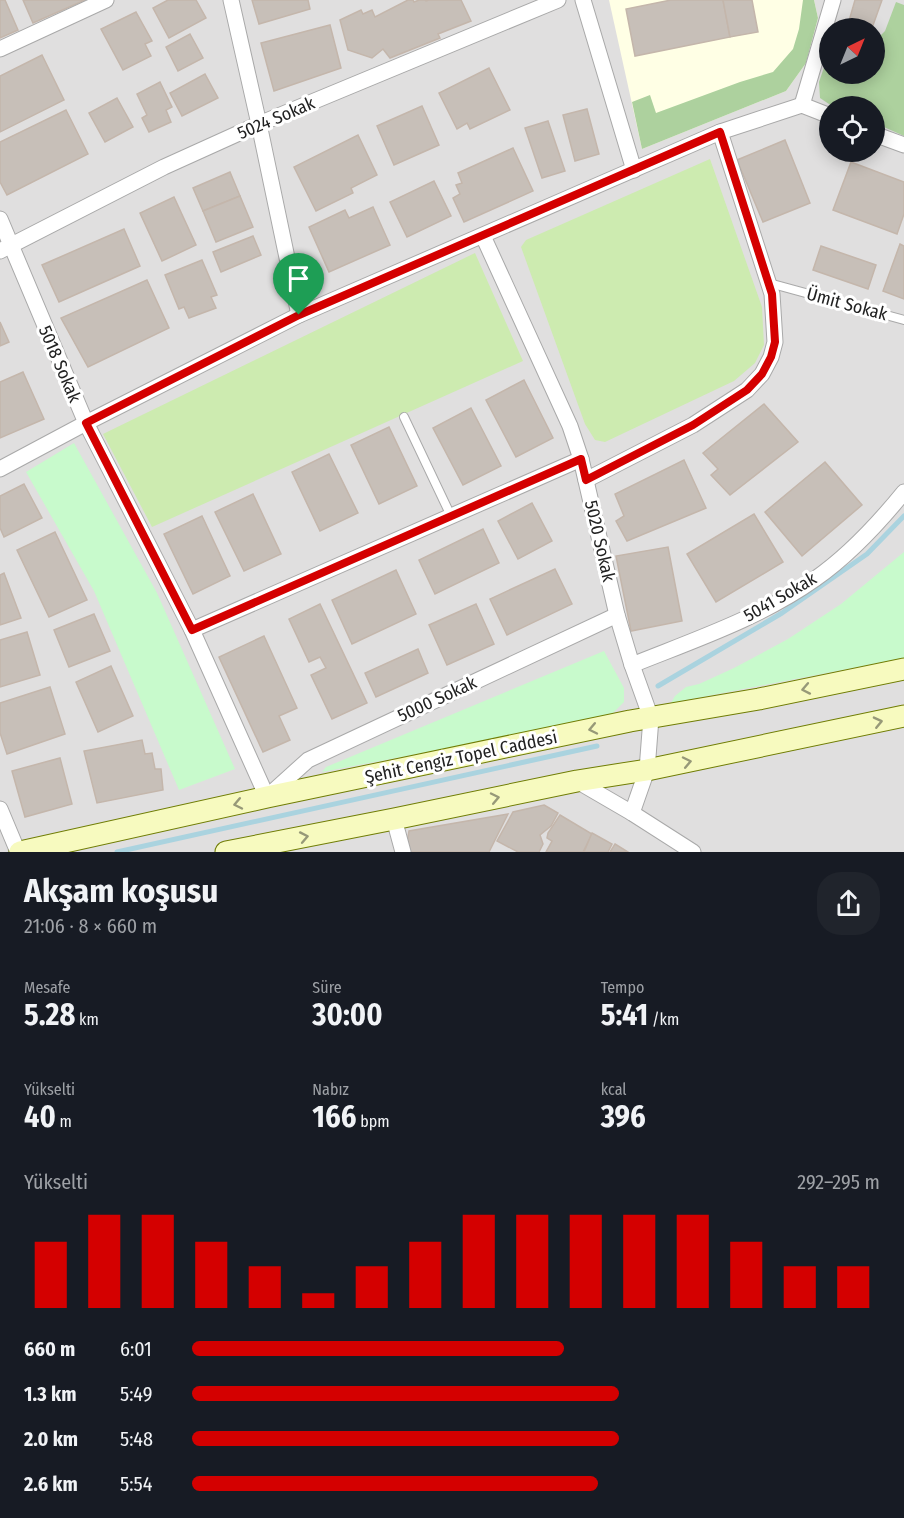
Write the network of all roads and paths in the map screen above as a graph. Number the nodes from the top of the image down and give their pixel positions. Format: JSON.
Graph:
{"nodes":[{"id":1,"x":106,"y":0,"type":"edge"},
{"id":2,"x":231,"y":0,"type":"edge"},
{"id":3,"x":558,"y":0,"type":"edge"},
{"id":4,"x":583,"y":0,"type":"edge"},
{"id":5,"x":833,"y":0,"type":"edge"},
{"id":6,"x":0,"y":49,"type":"edge"},
{"id":7,"x":802,"y":105,"type":"junction"},
{"id":8,"x":819,"y":112,"type":"edge"},
{"id":9,"x":260,"y":124,"type":"junction"},
{"id":10,"x":720,"y":132,"type":"junction"},
{"id":11,"x":885,"y":138,"type":"edge"},
{"id":12,"x":904,"y":145,"type":"edge"},
{"id":13,"x":634,"y":170,"type":"junction"},
{"id":14,"x":0,"y":219,"type":"edge"},
{"id":15,"x":483,"y":236,"type":"junction"},
{"id":16,"x":5,"y":248,"type":"edge"},
{"id":17,"x":768,"y":282,"type":"junction"},
{"id":18,"x":299,"y":315,"type":"junction"},
{"id":19,"x":904,"y":320,"type":"edge"},
{"id":20,"x":404,"y":417,"type":"dead end"},
{"id":21,"x":86,"y":423,"type":"junction"},
{"id":22,"x":581,"y":459,"type":"junction"},
{"id":23,"x":0,"y":469,"type":"edge"},
{"id":24,"x":586,"y":480,"type":"junction"},
{"id":25,"x":904,"y":492,"type":"edge"},
{"id":26,"x":451,"y":516,"type":"junction"},
{"id":27,"x":617,"y":615,"type":"junction"},
{"id":28,"x":192,"y":630,"type":"junction"},
{"id":29,"x":632,"y":665,"type":"junction"},
{"id":30,"x":904,"y":669,"type":"edge"},
{"id":31,"x":904,"y":716,"type":"edge"},
{"id":32,"x":651,"y":718,"type":"junction"},
{"id":33,"x":647,"y":770,"type":"junction"},
{"id":34,"x":577,"y":781,"type":"junction"},
{"id":35,"x":267,"y":797,"type":"junction"},
{"id":36,"x":0,"y":809,"type":"edge"},
{"id":37,"x":632,"y":813,"type":"junction"},
{"id":38,"x":394,"y":819,"type":"junction"},
{"id":39,"x":19,"y":852,"type":"edge"},
{"id":40,"x":226,"y":852,"type":"edge"},
{"id":41,"x":403,"y":852,"type":"edge"},
{"id":42,"x":693,"y":852,"type":"edge"}],
"edges":[{"from":1,"to":6,"type":"street"},
{"from":2,"to":9,"type":"street"},
{"from":3,"to":9,"type":"street","name":"5024 Sokak"},
{"from":4,"to":13,"type":"street"},
{"from":5,"to":7,"type":"street"},
{"from":7,"to":8,"type":"street"},
{"from":7,"to":10,"type":"street"},
{"from":9,"to":16,"type":"street","name":"5024 Sokak"},
{"from":9,"to":18,"type":"street"},
{"from":10,"to":13,"type":"street"},
{"from":10,"to":17,"type":"street"},
{"from":11,"to":12,"type":"street"},
{"from":13,"to":15,"type":"street"},
{"from":14,"to":16,"type":"street","name":"5018 Sokak"},
{"from":15,"to":18,"type":"street"},
{"from":15,"to":22,"type":"street","name":"5020 Sokak"},
{"from":16,"to":21,"type":"street","name":"5018 Sokak"},
{"from":17,"to":19,"type":"lane","name":"Ümit Sokak"},
{"from":17,"to":24,"type":"street"},
{"from":18,"to":21,"type":"street"},
{"from":20,"to":26,"type":"lane"},
{"from":21,"to":23,"type":"street"},
{"from":21,"to":28,"type":"street","name":"5018 Sokak"},
{"from":22,"to":24,"type":"street","name":"5020 Sokak"},
{"from":22,"to":26,"type":"street"},
{"from":24,"to":27,"type":"street","name":"5020 Sokak"},
{"from":25,"to":29,"type":"street","name":"5041 Sokak"},
{"from":26,"to":28,"type":"street"},
{"from":27,"to":29,"type":"street","name":"5020 Sokak"},
{"from":27,"to":35,"type":"street","name":"5000 Sokak"},
{"from":28,"to":35,"type":"street","name":"5018 Sokak"},
{"from":29,"to":32,"type":"street","name":"5020 Sokak"},
{"from":30,"to":32,"type":"main road","name":"Şehit Cengiz Topel Caddesi","one_way":true},
{"from":33,"to":31,"type":"main road","one_way":true},
{"from":32,"to":33,"type":"street"},
{"from":32,"to":35,"type":"main road","name":"Şehit Cengiz Topel Caddesi","one_way":true},
{"from":33,"to":34,"type":"main road"},
{"from":33,"to":37,"type":"street"},
{"from":34,"to":37,"type":"street"},
{"from":38,"to":34,"type":"main road","one_way":true},
{"from":35,"to":39,"type":"main road","name":"Şehit Cengiz Topel Caddesi","one_way":true},
{"from":36,"to":39,"type":"street"},
{"from":37,"to":42,"type":"street"},
{"from":40,"to":38,"type":"main road","one_way":true},
{"from":38,"to":41,"type":"street"}]}
